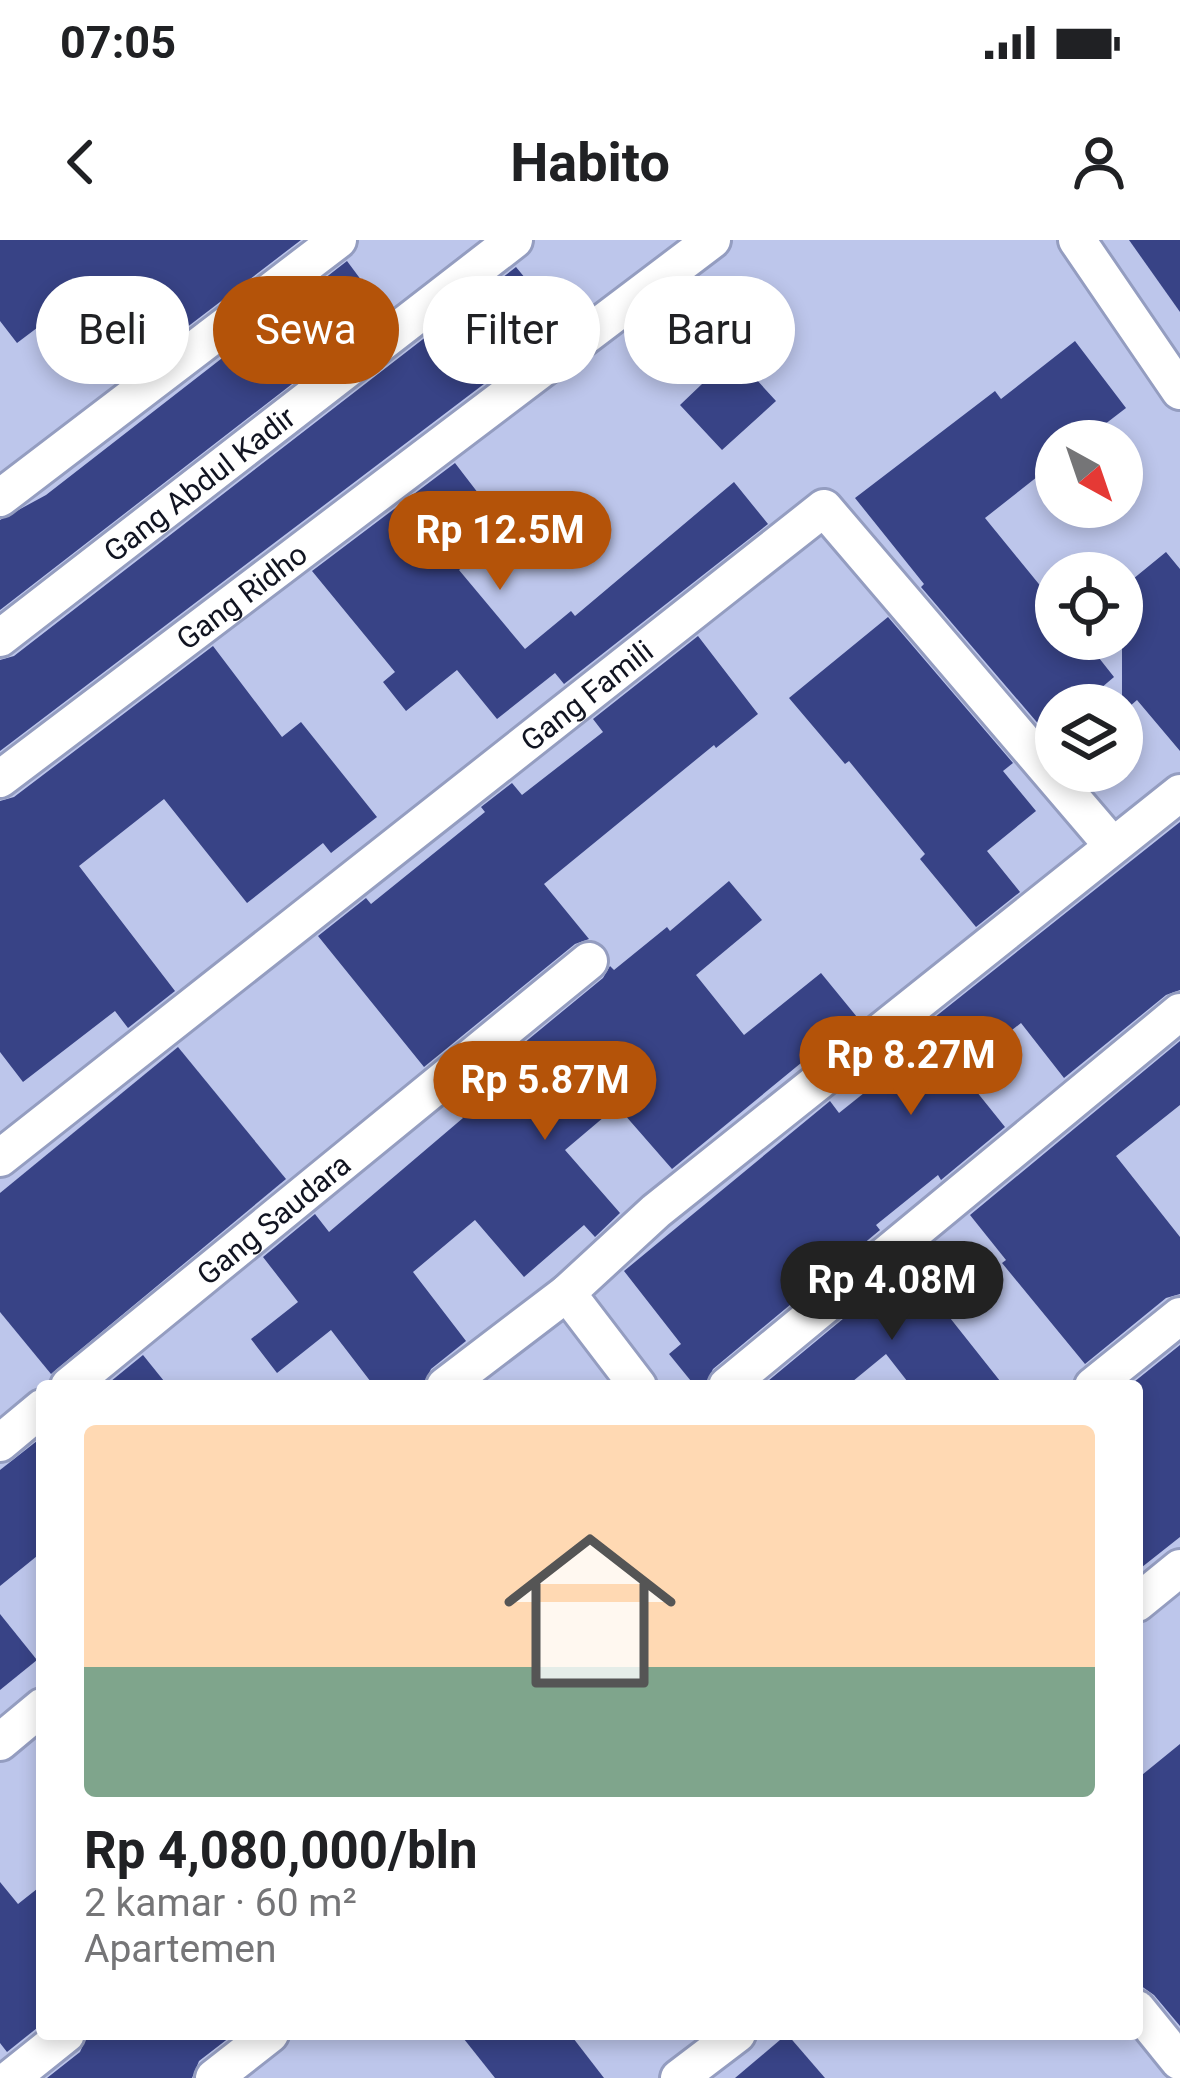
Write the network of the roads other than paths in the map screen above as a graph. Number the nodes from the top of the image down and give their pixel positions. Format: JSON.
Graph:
{"nodes":[{"id":1,"x":338,"y":240,"type":"edge"},
{"id":2,"x":514,"y":240,"type":"edge"},
{"id":3,"x":712,"y":240,"type":"edge"},
{"id":4,"x":1077,"y":240,"type":"edge"},
{"id":5,"x":1180,"y":391,"type":"edge"},
{"id":6,"x":0,"y":498,"type":"edge"},
{"id":7,"x":0,"y":638,"type":"edge"},
{"id":8,"x":0,"y":779,"type":"edge"},
{"id":9,"x":1180,"y":793,"type":"edge"},
{"id":10,"x":1112,"y":844,"type":"junction"},
{"id":11,"x":589,"y":962,"type":"dead end"},
{"id":12,"x":1180,"y":1012,"type":"edge"},
{"id":13,"x":0,"y":1158,"type":"edge"},
{"id":14,"x":567,"y":1293,"type":"junction"},
{"id":15,"x":1180,"y":1316,"type":"edge"},
{"id":16,"x":76,"y":1380,"type":"edge"},
{"id":17,"x":453,"y":1380,"type":"edge"},
{"id":18,"x":633,"y":1380,"type":"edge"},
{"id":19,"x":734,"y":1380,"type":"edge"},
{"id":20,"x":1100,"y":1380,"type":"edge"},
{"id":21,"x":36,"y":1413,"type":"edge"},
{"id":22,"x":0,"y":1443,"type":"edge"},
{"id":23,"x":1180,"y":1568,"type":"edge"},
{"id":24,"x":1143,"y":1598,"type":"edge"},
{"id":25,"x":36,"y":1713,"type":"edge"},
{"id":26,"x":0,"y":1742,"type":"edge"},
{"id":27,"x":1143,"y":2016,"type":"edge"},
{"id":28,"x":58,"y":2040,"type":"edge"},
{"id":29,"x":262,"y":2040,"type":"edge"},
{"id":30,"x":729,"y":2040,"type":"edge"},
{"id":31,"x":1180,"y":2061,"type":"edge"},
{"id":32,"x":11,"y":2078,"type":"edge"},
{"id":33,"x":214,"y":2078,"type":"edge"},
{"id":34,"x":679,"y":2078,"type":"edge"},
{"id":35,"x":1157,"y":2078,"type":"edge"}],
"edges":[{"from":1,"to":6,"type":"street"},
{"from":2,"to":7,"type":"street","name":"Gang Abdul Kadir"},
{"from":3,"to":8,"type":"street","name":"Gang Ridho"},
{"from":4,"to":5,"type":"street"},
{"from":9,"to":10,"type":"street"},
{"from":10,"to":13,"type":"street","name":"Gang Famili"},
{"from":10,"to":14,"type":"street"},
{"from":11,"to":16,"type":"street","name":"Gang Saudara"},
{"from":12,"to":19,"type":"street"},
{"from":14,"to":17,"type":"street"},
{"from":14,"to":18,"type":"street"},
{"from":15,"to":20,"type":"street"},
{"from":21,"to":22,"type":"street"},
{"from":23,"to":24,"type":"street"},
{"from":25,"to":26,"type":"street"},
{"from":27,"to":31,"type":"street"},
{"from":28,"to":32,"type":"street"},
{"from":29,"to":33,"type":"street"},
{"from":30,"to":34,"type":"street"},
{"from":31,"to":35,"type":"street"}]}
